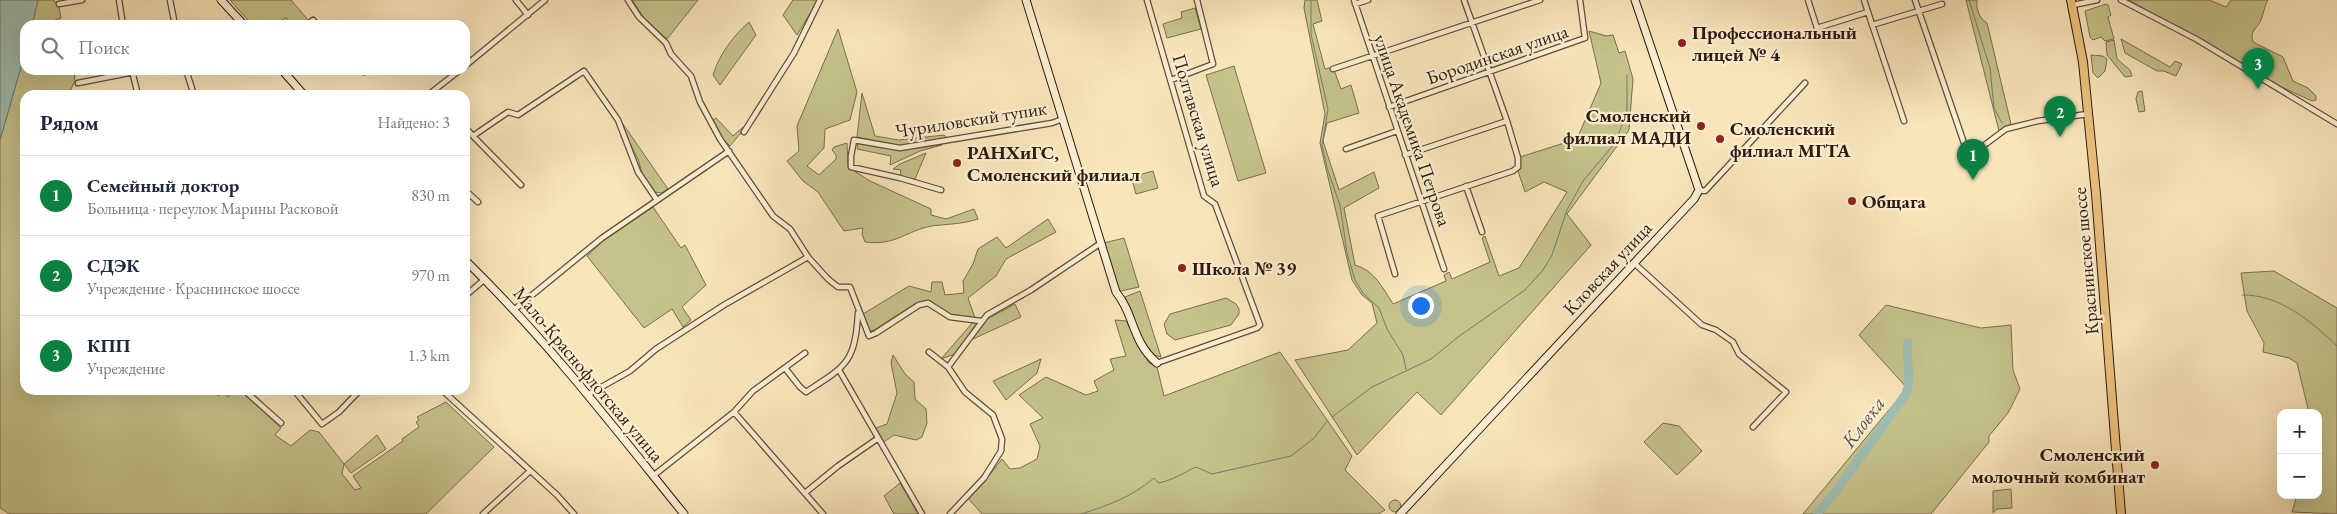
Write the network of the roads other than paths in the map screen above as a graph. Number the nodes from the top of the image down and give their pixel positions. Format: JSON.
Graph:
{"nodes":[{"id":1,"x":82,"y":0,"type":"edge"},
{"id":2,"x":119,"y":0,"type":"edge"},
{"id":3,"x":170,"y":0,"type":"edge"},
{"id":4,"x":221,"y":0,"type":"edge"},
{"id":5,"x":516,"y":0,"type":"edge"},
{"id":6,"x":545,"y":0,"type":"edge"},
{"id":7,"x":628,"y":0,"type":"edge"},
{"id":8,"x":820,"y":0,"type":"edge"},
{"id":9,"x":1026,"y":0,"type":"edge"},
{"id":10,"x":1147,"y":0,"type":"edge"},
{"id":11,"x":1197,"y":0,"type":"edge"},
{"id":12,"x":1368,"y":0,"type":"edge"},
{"id":13,"x":1464,"y":0,"type":"edge"},
{"id":14,"x":1540,"y":0,"type":"edge"},
{"id":15,"x":1580,"y":0,"type":"edge"},
{"id":16,"x":1635,"y":0,"type":"edge"},
{"id":17,"x":1808,"y":0,"type":"edge"},
{"id":18,"x":1864,"y":0,"type":"edge"},
{"id":19,"x":1915,"y":0,"type":"edge"},
{"id":20,"x":2097,"y":0,"type":"edge"},
{"id":21,"x":2121,"y":0,"type":"edge"},
{"id":22,"x":1355,"y":2,"type":"edge"},
{"id":23,"x":2072,"y":3,"type":"edge"},
{"id":24,"x":59,"y":4,"type":"dead end"},
{"id":25,"x":1942,"y":4,"type":"dead end"},
{"id":26,"x":1919,"y":11,"type":"junction"},
{"id":27,"x":1868,"y":12,"type":"junction"},
{"id":28,"x":528,"y":15,"type":"junction"},
{"id":29,"x":122,"y":20,"type":"edge"},
{"id":30,"x":174,"y":20,"type":"edge"},
{"id":31,"x":239,"y":20,"type":"edge"},
{"id":32,"x":1472,"y":23,"type":"junction"},
{"id":33,"x":1872,"y":25,"type":"junction"},
{"id":34,"x":1373,"y":57,"type":"junction"},
{"id":35,"x":470,"y":62,"type":"edge"},
{"id":36,"x":1333,"y":69,"type":"dead end"},
{"id":37,"x":1489,"y":72,"type":"junction"},
{"id":38,"x":114,"y":75,"type":"edge"},
{"id":39,"x":133,"y":75,"type":"edge"},
{"id":40,"x":188,"y":75,"type":"edge"},
{"id":41,"x":286,"y":75,"type":"edge"},
{"id":42,"x":454,"y":75,"type":"edge"},
{"id":43,"x":1171,"y":80,"type":"junction"},
{"id":44,"x":78,"y":83,"type":"dead end"},
{"id":45,"x":1805,"y":83,"type":"dead end"},
{"id":46,"x":137,"y":90,"type":"edge"},
{"id":47,"x":192,"y":90,"type":"edge"},
{"id":48,"x":300,"y":90,"type":"edge"},
{"id":49,"x":436,"y":90,"type":"edge"},
{"id":50,"x":1389,"y":106,"type":"junction"},
{"id":51,"x":2088,"y":114,"type":"junction"},
{"id":52,"x":1063,"y":118,"type":"junction"},
{"id":53,"x":1507,"y":121,"type":"junction"},
{"id":54,"x":1904,"y":121,"type":"dead end"},
{"id":55,"x":2337,"y":124,"type":"edge"},
{"id":56,"x":1397,"y":131,"type":"junction"},
{"id":57,"x":744,"y":132,"type":"dead end"},
{"id":58,"x":470,"y":133,"type":"edge"},
{"id":59,"x":473,"y":136,"type":"junction"},
{"id":60,"x":1965,"y":146,"type":"dead end"},
{"id":61,"x":1346,"y":149,"type":"dead end"},
{"id":62,"x":729,"y":151,"type":"junction"},
{"id":63,"x":1405,"y":155,"type":"junction"},
{"id":64,"x":1971,"y":155,"type":"dead end"},
{"id":65,"x":521,"y":185,"type":"dead end"},
{"id":66,"x":1466,"y":186,"type":"junction"},
{"id":67,"x":941,"y":190,"type":"dead end"},
{"id":68,"x":1699,"y":190,"type":"junction"},
{"id":69,"x":470,"y":195,"type":"edge"},
{"id":70,"x":657,"y":200,"type":"junction"},
{"id":71,"x":1420,"y":201,"type":"junction"},
{"id":72,"x":478,"y":202,"type":"dead end"},
{"id":73,"x":1482,"y":232,"type":"dead end"},
{"id":74,"x":1101,"y":243,"type":"junction"},
{"id":75,"x":808,"y":257,"type":"junction"},
{"id":76,"x":1634,"y":263,"type":"junction"},
{"id":77,"x":470,"y":265,"type":"edge"},
{"id":78,"x":1444,"y":269,"type":"dead end"},
{"id":79,"x":1395,"y":274,"type":"dead end"},
{"id":80,"x":485,"y":279,"type":"junction"},
{"id":81,"x":470,"y":292,"type":"edge"},
{"id":82,"x":515,"y":309,"type":"junction"},
{"id":83,"x":857,"y":309,"type":"junction"},
{"id":84,"x":981,"y":321,"type":"junction"},
{"id":85,"x":929,"y":352,"type":"dead end"},
{"id":86,"x":805,"y":353,"type":"dead end"},
{"id":87,"x":1157,"y":363,"type":"joint"},
{"id":88,"x":948,"y":367,"type":"junction"},
{"id":89,"x":785,"y":368,"type":"junction"},
{"id":90,"x":839,"y":370,"type":"junction"},
{"id":91,"x":589,"y":394,"type":"junction"},
{"id":92,"x":250,"y":395,"type":"edge"},
{"id":93,"x":298,"y":395,"type":"edge"},
{"id":94,"x":355,"y":395,"type":"edge"},
{"id":95,"x":447,"y":395,"type":"edge"},
{"id":96,"x":734,"y":412,"type":"junction"},
{"id":97,"x":281,"y":423,"type":"dead end"},
{"id":98,"x":1753,"y":427,"type":"dead end"},
{"id":99,"x":878,"y":439,"type":"junction"},
{"id":100,"x":530,"y":471,"type":"junction"},
{"id":101,"x":653,"y":476,"type":"junction"},
{"id":102,"x":805,"y":493,"type":"junction"},
{"id":103,"x":821,"y":513,"type":"edge"},
{"id":104,"x":483,"y":514,"type":"edge"},
{"id":105,"x":574,"y":514,"type":"edge"},
{"id":106,"x":684,"y":514,"type":"edge"},
{"id":107,"x":922,"y":514,"type":"edge"},
{"id":108,"x":950,"y":514,"type":"edge"},
{"id":109,"x":1400,"y":514,"type":"edge"},
{"id":110,"x":2121,"y":514,"type":"edge"}],
"edges":[{"from":1,"to":24,"type":"street"},
{"from":2,"to":29,"type":"street"},
{"from":3,"to":30,"type":"street"},
{"from":4,"to":31,"type":"street"},
{"from":5,"to":28,"type":"street"},
{"from":6,"to":28,"type":"street"},
{"from":7,"to":62,"type":"street"},
{"from":8,"to":57,"type":"street"},
{"from":9,"to":52,"type":"street"},
{"from":10,"to":43,"type":"street","name":"Полтавская улица"},
{"from":11,"to":43,"type":"street"},
{"from":12,"to":22,"type":"street"},
{"from":13,"to":32,"type":"street"},
{"from":14,"to":32,"type":"street"},
{"from":15,"to":37,"type":"street","name":"Бородинская улица"},
{"from":16,"to":68,"type":"street"},
{"from":17,"to":27,"type":"street"},
{"from":18,"to":27,"type":"street"},
{"from":19,"to":26,"type":"street"},
{"from":20,"to":23,"type":"street"},
{"from":21,"to":55,"type":"street"},
{"from":22,"to":34,"type":"street","name":"улица Академика Петрова"},
{"from":23,"to":51,"type":"main road","name":"Краснинское шоссе"},
{"from":25,"to":26,"type":"street"},
{"from":26,"to":33,"type":"street"},
{"from":26,"to":60,"type":"street"},
{"from":27,"to":33,"type":"street"},
{"from":28,"to":35,"type":"street"},
{"from":32,"to":34,"type":"street"},
{"from":32,"to":37,"type":"street"},
{"from":33,"to":54,"type":"street"},
{"from":34,"to":36,"type":"street"},
{"from":34,"to":50,"type":"street","name":"улица Академика Петрова"},
{"from":37,"to":50,"type":"street","name":"Бородинская улица"},
{"from":37,"to":53,"type":"street"},
{"from":38,"to":44,"type":"street"},
{"from":39,"to":46,"type":"street"},
{"from":40,"to":47,"type":"street"},
{"from":41,"to":48,"type":"street"},
{"from":42,"to":49,"type":"street"},
{"from":43,"to":87,"type":"street","name":"Полтавская улица"},
{"from":45,"to":68,"type":"street"},
{"from":50,"to":56,"type":"street","name":"улица Академика Петрова"},
{"from":51,"to":64,"type":"street"},
{"from":51,"to":110,"type":"main road","name":"Краснинское шоссе"},
{"from":52,"to":67,"type":"street","name":"Чуриловский тупик"},
{"from":52,"to":74,"type":"street"},
{"from":53,"to":63,"type":"street"},
{"from":53,"to":66,"type":"street"},
{"from":56,"to":61,"type":"street"},
{"from":56,"to":63,"type":"street","name":"улица Академика Петрова"},
{"from":58,"to":59,"type":"street"},
{"from":59,"to":65,"type":"street"},
{"from":59,"to":70,"type":"street"},
{"from":62,"to":70,"type":"street"},
{"from":62,"to":75,"type":"street"},
{"from":63,"to":71,"type":"street","name":"улица Академика Петрова"},
{"from":66,"to":71,"type":"street"},
{"from":66,"to":73,"type":"street"},
{"from":68,"to":76,"type":"street","name":"Кловская улица"},
{"from":69,"to":72,"type":"street"},
{"from":70,"to":82,"type":"street"},
{"from":71,"to":78,"type":"street","name":"улица Академика Петрова"},
{"from":71,"to":79,"type":"street"},
{"from":74,"to":84,"type":"street"},
{"from":74,"to":87,"type":"street"},
{"from":75,"to":83,"type":"street"},
{"from":75,"to":91,"type":"street"},
{"from":76,"to":98,"type":"street"},
{"from":76,"to":109,"type":"street","name":"Кловская улица"},
{"from":77,"to":80,"type":"street","name":"Мало-Краснофлотская улица"},
{"from":80,"to":81,"type":"street"},
{"from":80,"to":82,"type":"street","name":"Мало-Краснофлотская улица"},
{"from":82,"to":91,"type":"street","name":"Мало-Краснофлотская улица"},
{"from":83,"to":84,"type":"street"},
{"from":83,"to":90,"type":"street"},
{"from":84,"to":88,"type":"street"},
{"from":85,"to":88,"type":"street"},
{"from":86,"to":89,"type":"street"},
{"from":88,"to":108,"type":"street"},
{"from":89,"to":90,"type":"street"},
{"from":89,"to":96,"type":"street"},
{"from":90,"to":99,"type":"street"},
{"from":91,"to":101,"type":"street","name":"Мало-Краснофлотская улица"},
{"from":92,"to":97,"type":"street"},
{"from":93,"to":94,"type":"street"},
{"from":95,"to":100,"type":"street"},
{"from":96,"to":101,"type":"street"},
{"from":96,"to":102,"type":"street"},
{"from":99,"to":102,"type":"street"},
{"from":99,"to":107,"type":"street"},
{"from":100,"to":104,"type":"street"},
{"from":100,"to":105,"type":"street"},
{"from":101,"to":106,"type":"street","name":"Мало-Краснофлотская улица"},
{"from":102,"to":103,"type":"street"}]}
